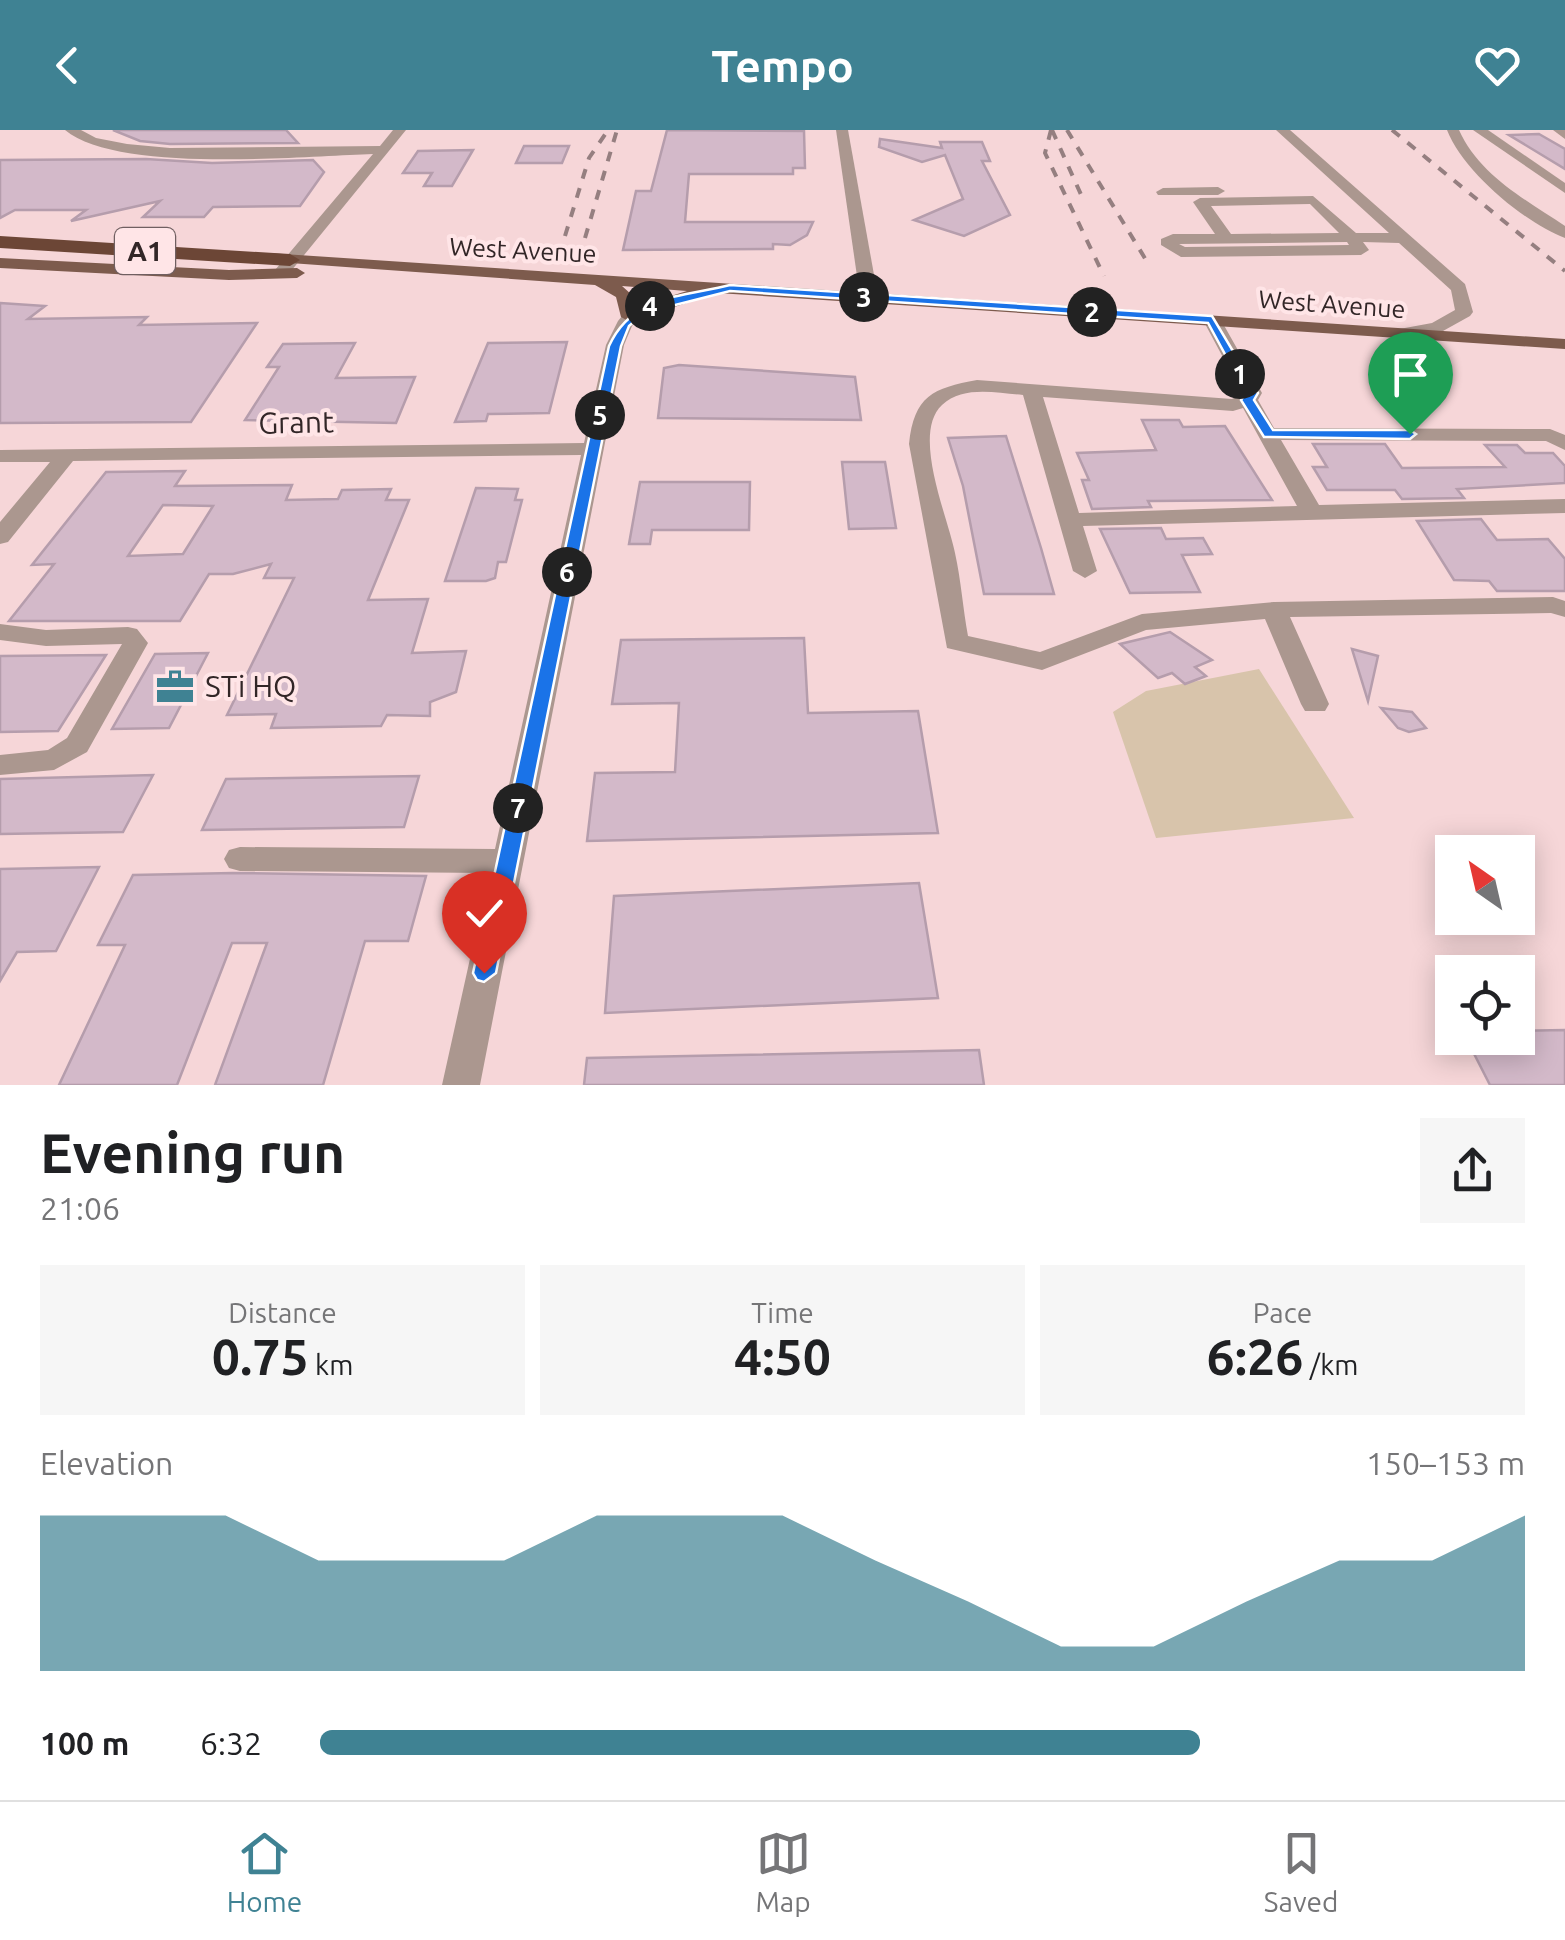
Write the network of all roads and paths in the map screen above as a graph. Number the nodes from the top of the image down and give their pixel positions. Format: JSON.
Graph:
{"nodes":[{"id":1,"x":70,"y":130,"type":"edge"},
{"id":2,"x":400,"y":130,"type":"edge"},
{"id":3,"x":842,"y":130,"type":"edge"},
{"id":4,"x":1282,"y":130,"type":"edge"},
{"id":5,"x":1453,"y":130,"type":"edge"},
{"id":6,"x":1479,"y":130,"type":"edge"},
{"id":7,"x":386,"y":150,"type":"junction"},
{"id":8,"x":1344,"y":189,"type":"junction"},
{"id":9,"x":1565,"y":189,"type":"edge"},
{"id":10,"x":1163,"y":192,"type":"dead end"},
{"id":11,"x":1211,"y":218,"type":"junction"},
{"id":12,"x":1339,"y":225,"type":"junction"},
{"id":13,"x":1565,"y":232,"type":"edge"},
{"id":14,"x":1227,"y":238,"type":"junction"},
{"id":15,"x":1400,"y":238,"type":"junction"},
{"id":16,"x":0,"y":239,"type":"edge"},
{"id":17,"x":0,"y":253,"type":"edge"},
{"id":18,"x":0,"y":264,"type":"edge"},
{"id":19,"x":286,"y":267,"type":"junction"},
{"id":20,"x":598,"y":280,"type":"junction"},
{"id":21,"x":657,"y":284,"type":"junction"},
{"id":22,"x":730,"y":288,"type":"junction"},
{"id":23,"x":869,"y":297,"type":"junction"},
{"id":24,"x":630,"y":316,"type":"junction"},
{"id":25,"x":1212,"y":320,"type":"junction"},
{"id":26,"x":1400,"y":334,"type":"junction"},
{"id":27,"x":1565,"y":344,"type":"edge"},
{"id":28,"x":1031,"y":390,"type":"junction"},
{"id":29,"x":1248,"y":400,"type":"junction"},
{"id":30,"x":1269,"y":434,"type":"junction"},
{"id":31,"x":1565,"y":444,"type":"edge"},
{"id":32,"x":593,"y":449,"type":"junction"},
{"id":33,"x":0,"y":456,"type":"edge"},
{"id":34,"x":66,"y":456,"type":"junction"},
{"id":35,"x":1565,"y":506,"type":"edge"},
{"id":36,"x":1312,"y":512,"type":"junction"},
{"id":37,"x":1068,"y":520,"type":"junction"},
{"id":38,"x":0,"y":538,"type":"edge"},
{"id":39,"x":1085,"y":571,"type":"dead end"},
{"id":40,"x":1565,"y":609,"type":"edge"},
{"id":41,"x":1274,"y":610,"type":"junction"},
{"id":42,"x":0,"y":632,"type":"edge"},
{"id":43,"x":1315,"y":704,"type":"dead end"},
{"id":44,"x":0,"y":765,"type":"edge"},
{"id":45,"x":240,"y":859,"type":"dead end"},
{"id":46,"x":508,"y":861,"type":"junction"},
{"id":47,"x":461,"y":1085,"type":"edge"}],
"edges":[{"from":1,"to":7,"type":"street"},
{"from":2,"to":7,"type":"street"},
{"from":3,"to":23,"type":"street"},
{"from":4,"to":8,"type":"street"},
{"from":5,"to":13,"type":"street"},
{"from":6,"to":9,"type":"street"},
{"from":7,"to":19,"type":"street"},
{"from":8,"to":10,"type":"street"},
{"from":8,"to":15,"type":"street"},
{"from":11,"to":12,"type":"street"},
{"from":11,"to":12,"type":"street"},
{"from":11,"to":14,"type":"street"},
{"from":12,"to":14,"type":"street"},
{"from":12,"to":14,"type":"street"},
{"from":12,"to":15,"type":"street"},
{"from":15,"to":26,"type":"street"},
{"from":16,"to":19,"type":"highway","number":"A1"},
{"from":17,"to":19,"type":"highway","number":"A1"},
{"from":18,"to":19,"type":"main road","name":"West Avenue"},
{"from":19,"to":20,"type":"main road","name":"West Avenue"},
{"from":20,"to":21,"type":"main road","name":"West Avenue"},
{"from":20,"to":24,"type":"main road"},
{"from":21,"to":22,"type":"main road","name":"West Avenue"},
{"from":21,"to":24,"type":"street"},
{"from":22,"to":23,"type":"main road","name":"West Avenue"},
{"from":22,"to":24,"type":"main road"},
{"from":23,"to":25,"type":"main road","name":"West Avenue"},
{"from":24,"to":32,"type":"street"},
{"from":25,"to":26,"type":"main road","name":"West Avenue"},
{"from":25,"to":29,"type":"street"},
{"from":26,"to":27,"type":"main road","name":"West Avenue"},
{"from":28,"to":29,"type":"street"},
{"from":28,"to":37,"type":"street"},
{"from":28,"to":41,"type":"street"},
{"from":29,"to":30,"type":"street"},
{"from":30,"to":31,"type":"street"},
{"from":30,"to":36,"type":"street"},
{"from":32,"to":34,"type":"street","name":"Grant"},
{"from":32,"to":46,"type":"street"},
{"from":33,"to":34,"type":"street","name":"Grant"},
{"from":34,"to":38,"type":"street"},
{"from":35,"to":36,"type":"street"},
{"from":36,"to":37,"type":"street"},
{"from":37,"to":39,"type":"street"},
{"from":40,"to":41,"type":"street"},
{"from":41,"to":43,"type":"street"},
{"from":42,"to":44,"type":"street"},
{"from":45,"to":46,"type":"street"},
{"from":46,"to":47,"type":"street"}]}
